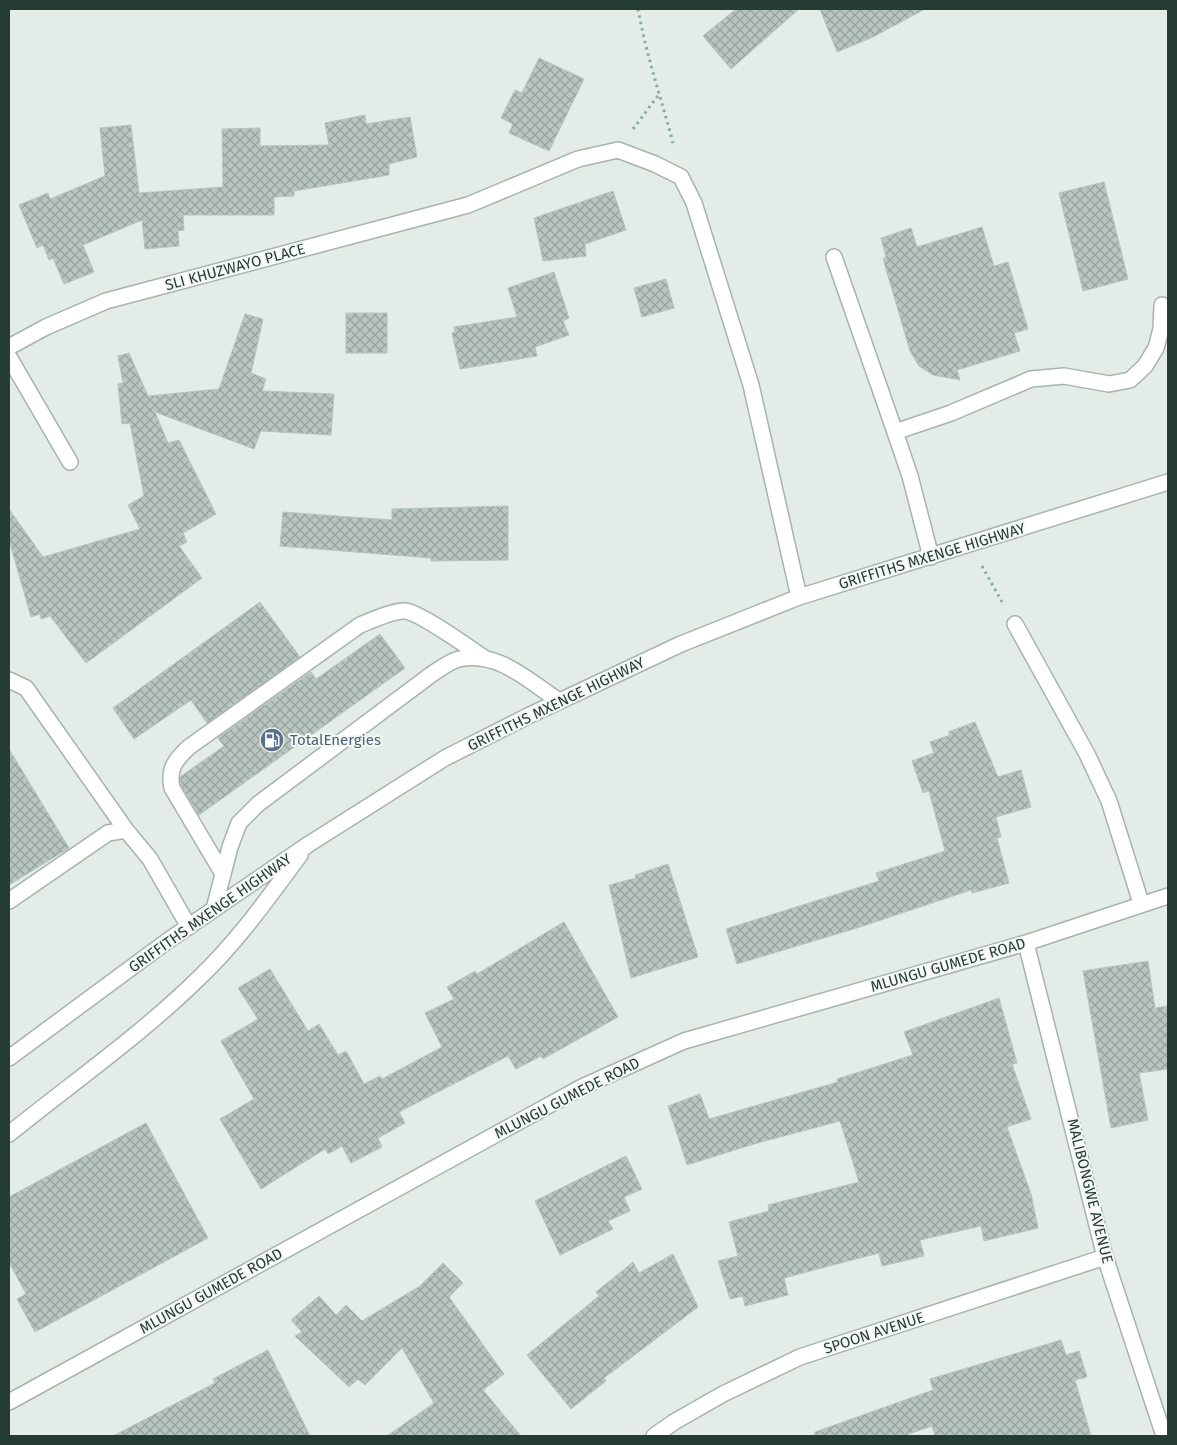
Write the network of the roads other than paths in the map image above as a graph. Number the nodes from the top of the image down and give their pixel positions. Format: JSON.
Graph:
{"nodes":[{"id":1,"x":834,"y":257,"type":"dead end"},
{"id":2,"x":1162,"y":305,"type":"dead end"},
{"id":3,"x":9,"y":347,"type":"edge"},
{"id":4,"x":9,"y":357,"type":"edge"},
{"id":5,"x":895,"y":432,"type":"junction"},
{"id":6,"x":70,"y":462,"type":"dead end"},
{"id":7,"x":1168,"y":482,"type":"edge"},
{"id":8,"x":931,"y":557,"type":"junction"},
{"id":9,"x":800,"y":597,"type":"junction"},
{"id":10,"x":1015,"y":624,"type":"road end"},
{"id":11,"x":483,"y":657,"type":"junction"},
{"id":12,"x":9,"y":680,"type":"edge"},
{"id":13,"x":559,"y":701,"type":"junction"},
{"id":14,"x":126,"y":830,"type":"junction"},
{"id":15,"x":309,"y":844,"type":"junction"},
{"id":16,"x":223,"y":874,"type":"junction"},
{"id":17,"x":1168,"y":896,"type":"edge"},
{"id":18,"x":9,"y":901,"type":"edge"},
{"id":19,"x":1141,"y":903,"type":"junction"},
{"id":20,"x":214,"y":909,"type":"junction"},
{"id":21,"x":189,"y":927,"type":"junction"},
{"id":22,"x":1026,"y":943,"type":"junction"},
{"id":23,"x":9,"y":1058,"type":"edge"},
{"id":24,"x":9,"y":1134,"type":"edge"},
{"id":25,"x":1106,"y":1257,"type":"junction"},
{"id":26,"x":9,"y":1402,"type":"edge"},
{"id":27,"x":654,"y":1436,"type":"edge"},
{"id":28,"x":1164,"y":1436,"type":"edge"}],
"edges":[{"from":1,"to":5,"type":"street"},
{"from":2,"to":5,"type":"street"},
{"from":3,"to":9,"type":"street","name":"SLI KHUZWAYO PLACE"},
{"from":4,"to":6,"type":"street"},
{"from":5,"to":8,"type":"street"},
{"from":7,"to":8,"type":"street","name":"GRIFFITHS MXENGE HIGHWAY"},
{"from":8,"to":9,"type":"street","name":"GRIFFITHS MXENGE HIGHWAY"},
{"from":9,"to":13,"type":"street","name":"GRIFFITHS MXENGE HIGHWAY"},
{"from":10,"to":19,"type":"street"},
{"from":11,"to":13,"type":"street"},
{"from":11,"to":16,"type":"street"},
{"from":11,"to":16,"type":"street"},
{"from":12,"to":14,"type":"street"},
{"from":13,"to":15,"type":"street","name":"GRIFFITHS MXENGE HIGHWAY"},
{"from":14,"to":18,"type":"street"},
{"from":14,"to":21,"type":"street"},
{"from":15,"to":20,"type":"street","name":"GRIFFITHS MXENGE HIGHWAY"},
{"from":15,"to":24,"type":"street"},
{"from":16,"to":20,"type":"street"},
{"from":17,"to":19,"type":"street","name":"MLUNGU GUMEDE ROAD"},
{"from":19,"to":22,"type":"street","name":"MLUNGU GUMEDE ROAD"},
{"from":20,"to":21,"type":"street","name":"GRIFFITHS MXENGE HIGHWAY"},
{"from":21,"to":23,"type":"street","name":"GRIFFITHS MXENGE HIGHWAY"},
{"from":22,"to":25,"type":"street","name":"MALIBONGWE AVENUE"},
{"from":22,"to":26,"type":"street","name":"MLUNGU GUMEDE ROAD"},
{"from":25,"to":27,"type":"street","name":"SPOON AVENUE"},
{"from":25,"to":28,"type":"street","name":"MALIBONGWE AVENUE"}]}
